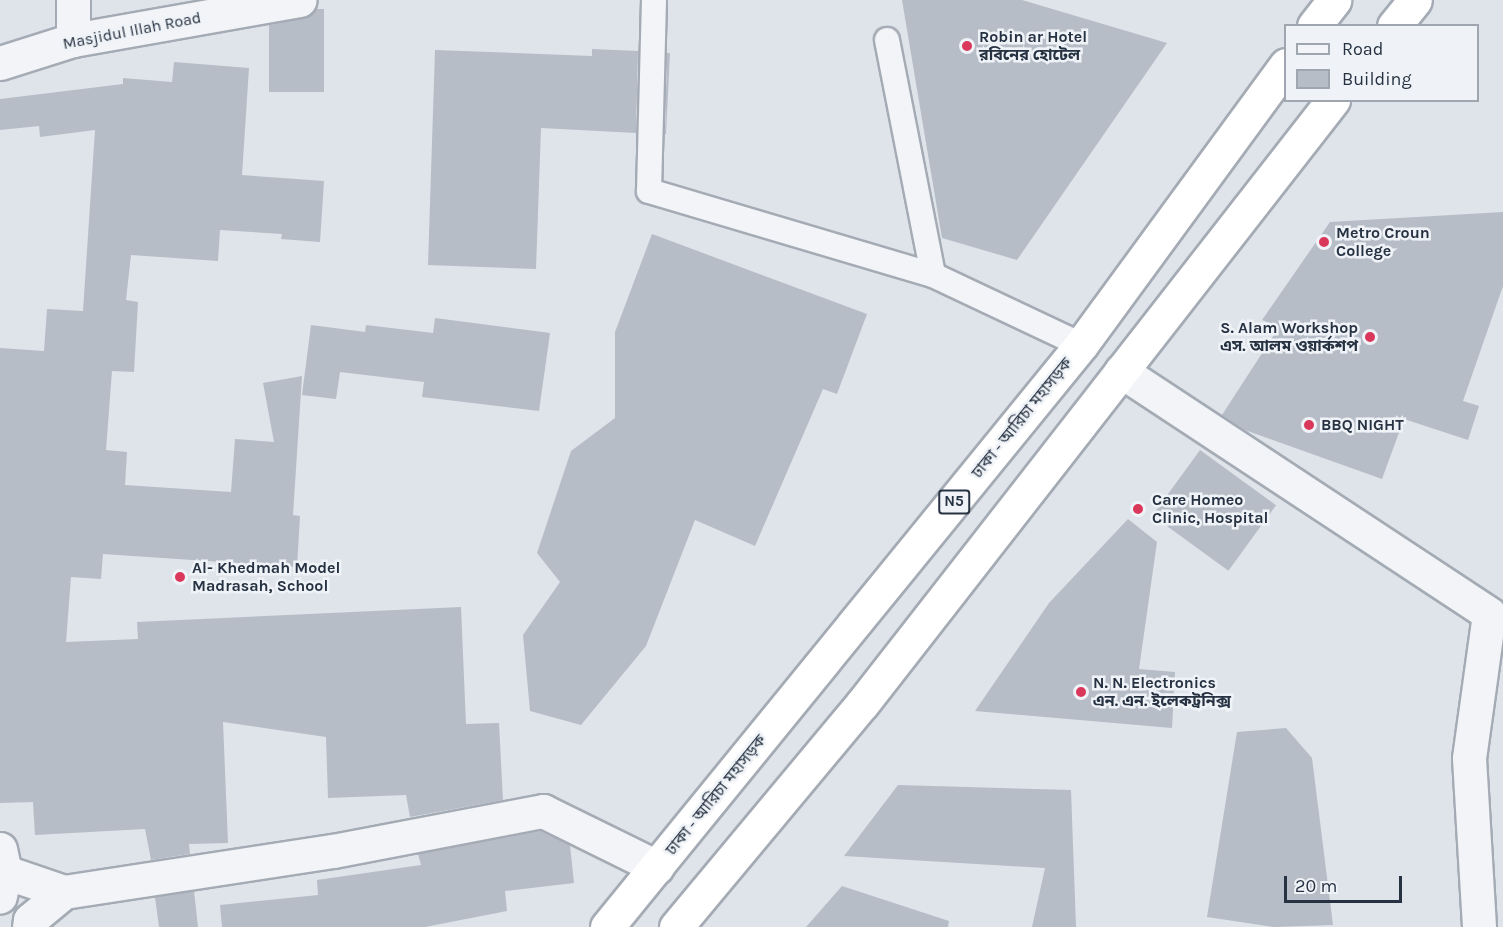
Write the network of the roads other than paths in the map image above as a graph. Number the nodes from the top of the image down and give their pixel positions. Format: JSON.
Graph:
{"nodes":[{"id":1,"x":74,"y":0,"type":"edge"},
{"id":2,"x":300,"y":0,"type":"edge"},
{"id":3,"x":654,"y":0,"type":"edge"},
{"id":4,"x":1334,"y":0,"type":"edge"},
{"id":5,"x":1415,"y":0,"type":"edge"},
{"id":6,"x":1316,"y":24,"type":"edge"},
{"id":7,"x":1396,"y":24,"type":"edge"},
{"id":8,"x":73,"y":39,"type":"junction"},
{"id":9,"x":888,"y":39,"type":"dead end"},
{"id":10,"x":0,"y":63,"type":"edge"},
{"id":11,"x":1284,"y":68,"type":"edge"},
{"id":12,"x":1331,"y":102,"type":"edge"},
{"id":13,"x":933,"y":275,"type":"junction"},
{"id":14,"x":1082,"y":345,"type":"junction"},
{"id":15,"x":1121,"y":371,"type":"junction"},
{"id":16,"x":657,"y":867,"type":"junction"},
{"id":17,"x":2,"y":873,"type":"edge"},
{"id":18,"x":64,"y":892,"type":"junction"},
{"id":19,"x":0,"y":908,"type":"edge"},
{"id":20,"x":29,"y":923,"type":"edge"},
{"id":21,"x":607,"y":927,"type":"edge"},
{"id":22,"x":676,"y":927,"type":"edge"},
{"id":23,"x":1479,"y":927,"type":"edge"}],
"edges":[{"from":1,"to":8,"type":"street"},
{"from":2,"to":8,"type":"street","name":"Masjidul Illah Road"},
{"from":3,"to":13,"type":"lane"},
{"from":4,"to":6,"type":"highway"},
{"from":5,"to":7,"type":"highway"},
{"from":8,"to":10,"type":"street","name":"Masjidul Illah Road"},
{"from":9,"to":13,"type":"lane"},
{"from":11,"to":14,"type":"highway","name":"ঢাকা - আরিচা মহাসড়ক","number":"N5"},
{"from":12,"to":15,"type":"highway"},
{"from":13,"to":14,"type":"lane"},
{"from":14,"to":16,"type":"highway","name":"ঢাকা - আরিচা মহাসড়ক","number":"N5"},
{"from":15,"to":22,"type":"highway"},
{"from":15,"to":23,"type":"street"},
{"from":16,"to":18,"type":"street"},
{"from":16,"to":21,"type":"highway","name":"ঢাকা - আরিচা মহাসড়ক","number":"N5"},
{"from":17,"to":18,"type":"street"},
{"from":18,"to":20,"type":"street"},
{"from":19,"to":20,"type":"street"}]}
